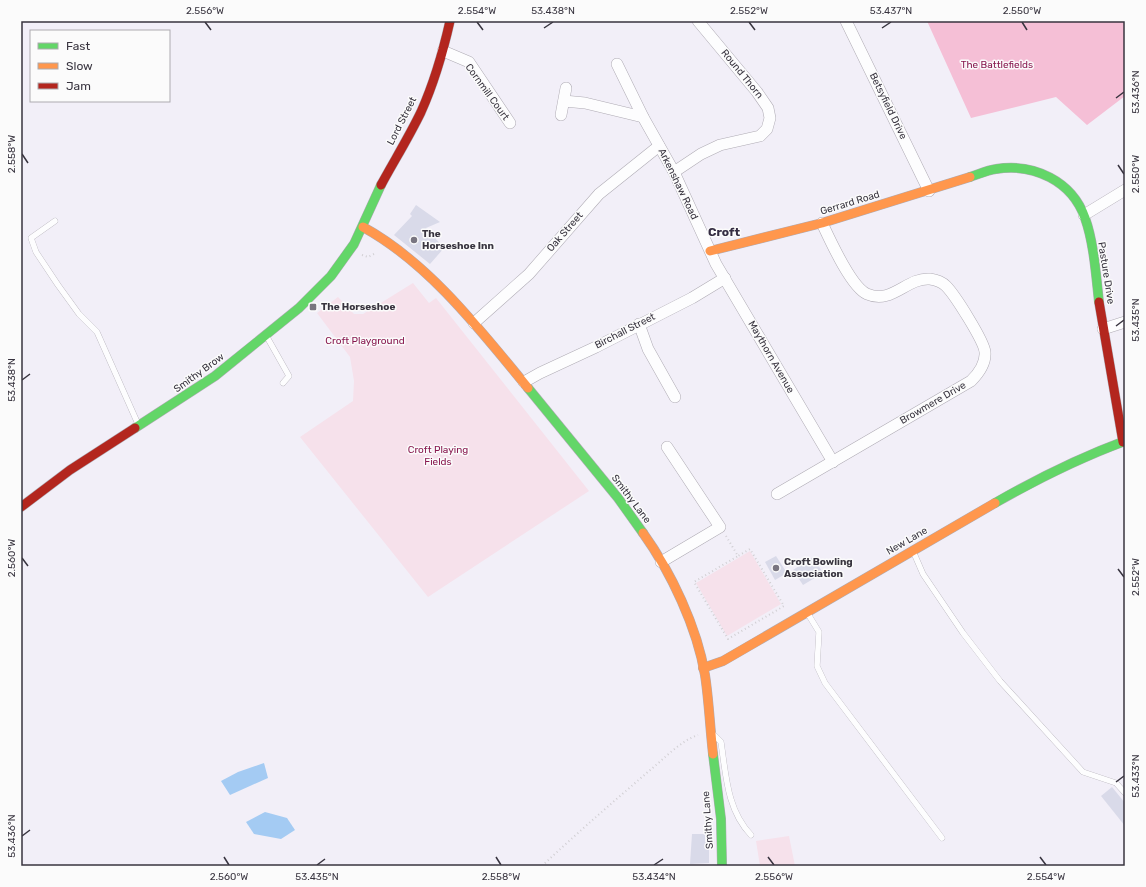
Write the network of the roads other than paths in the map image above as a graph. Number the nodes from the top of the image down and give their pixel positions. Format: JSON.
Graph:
{"nodes":[{"id":1,"x":450,"y":21,"type":"edge"},
{"id":2,"x":698,"y":21,"type":"edge"},
{"id":3,"x":846,"y":21,"type":"edge"},
{"id":4,"x":443,"y":51,"type":"junction"},
{"id":5,"x":617,"y":64,"type":"dead end"},
{"id":6,"x":566,"y":88,"type":"dead end"},
{"id":7,"x":564,"y":101,"type":"junction"},
{"id":8,"x":561,"y":115,"type":"dead end"},
{"id":9,"x":643,"y":117,"type":"junction"},
{"id":10,"x":510,"y":123,"type":"dead end"},
{"id":11,"x":659,"y":146,"type":"junction"},
{"id":12,"x":995,"y":169,"type":"joint"},
{"id":13,"x":674,"y":172,"type":"junction"},
{"id":14,"x":1125,"y":190,"type":"edge"},
{"id":15,"x":929,"y":191,"type":"junction"},
{"id":16,"x":1084,"y":214,"type":"junction"},
{"id":17,"x":55,"y":221,"type":"dead end"},
{"id":18,"x":822,"y":223,"type":"junction"},
{"id":19,"x":363,"y":227,"type":"junction"},
{"id":20,"x":710,"y":251,"type":"junction"},
{"id":21,"x":725,"y":278,"type":"junction"},
{"id":22,"x":1125,"y":322,"type":"edge"},
{"id":23,"x":474,"y":323,"type":"junction"},
{"id":24,"x":639,"y":324,"type":"junction"},
{"id":25,"x":1103,"y":329,"type":"junction"},
{"id":26,"x":266,"y":335,"type":"junction"},
{"id":27,"x":283,"y":382,"type":"dead end"},
{"id":28,"x":524,"y":382,"type":"junction"},
{"id":29,"x":675,"y":398,"type":"dead end"},
{"id":30,"x":139,"y":426,"type":"junction"},
{"id":31,"x":1124,"y":441,"type":"edge"},
{"id":32,"x":667,"y":446,"type":"dead end"},
{"id":33,"x":833,"y":462,"type":"junction"},
{"id":34,"x":777,"y":494,"type":"dead end"},
{"id":35,"x":21,"y":507,"type":"edge"},
{"id":36,"x":912,"y":550,"type":"junction"},
{"id":37,"x":661,"y":562,"type":"junction"},
{"id":38,"x":806,"y":612,"type":"junction"},
{"id":39,"x":703,"y":668,"type":"junction"},
{"id":40,"x":710,"y":731,"type":"junction"},
{"id":41,"x":1125,"y":793,"type":"edge"},
{"id":42,"x":751,"y":835,"type":"dead end"},
{"id":43,"x":942,"y":838,"type":"dead end"},
{"id":44,"x":722,"y":866,"type":"edge"}],
"edges":[{"from":1,"to":4,"type":"street","name":"Lord Street"},
{"from":2,"to":13,"type":"street","name":"Round Thorn"},
{"from":3,"to":15,"type":"street","name":"Betsyfield Drive"},
{"from":4,"to":10,"type":"street","name":"Cornmill Court"},
{"from":4,"to":19,"type":"street","name":"Lord Street"},
{"from":5,"to":9,"type":"street","name":"Arkenshaw Road"},
{"from":6,"to":7,"type":"street"},
{"from":7,"to":8,"type":"street"},
{"from":7,"to":9,"type":"street"},
{"from":9,"to":11,"type":"street","name":"Arkenshaw Road"},
{"from":11,"to":13,"type":"street","name":"Arkenshaw Road"},
{"from":11,"to":23,"type":"street","name":"Oak Street"},
{"from":12,"to":15,"type":"street","name":"Gerrard Road"},
{"from":12,"to":16,"type":"street","name":"Pasture Drive"},
{"from":13,"to":20,"type":"street","name":"Arkenshaw Road"},
{"from":14,"to":16,"type":"street"},
{"from":15,"to":18,"type":"street","name":"Gerrard Road"},
{"from":16,"to":25,"type":"street","name":"Pasture Drive"},
{"from":17,"to":30,"type":"lane"},
{"from":18,"to":20,"type":"street","name":"Gerrard Road"},
{"from":18,"to":33,"type":"street","name":"Browmere Drive"},
{"from":19,"to":23,"type":"street","name":"Smithy Lane"},
{"from":19,"to":26,"type":"street","name":"Smithy Brow"},
{"from":20,"to":21,"type":"street","name":"Maythorn Avenue"},
{"from":21,"to":24,"type":"street","name":"Birchall Street"},
{"from":21,"to":33,"type":"street","name":"Maythorn Avenue"},
{"from":22,"to":25,"type":"street"},
{"from":23,"to":28,"type":"street","name":"Smithy Lane"},
{"from":24,"to":28,"type":"street","name":"Birchall Street"},
{"from":24,"to":29,"type":"street"},
{"from":25,"to":31,"type":"street","name":"Pasture Drive"},
{"from":26,"to":27,"type":"lane"},
{"from":26,"to":30,"type":"street","name":"Smithy Brow"},
{"from":28,"to":37,"type":"street","name":"Smithy Lane"},
{"from":30,"to":35,"type":"street","name":"Smithy Brow"},
{"from":31,"to":36,"type":"street","name":"New Lane"},
{"from":32,"to":37,"type":"street"},
{"from":33,"to":34,"type":"street","name":"Browmere Drive"},
{"from":36,"to":38,"type":"street","name":"New Lane"},
{"from":36,"to":41,"type":"lane"},
{"from":37,"to":39,"type":"street","name":"Smithy Lane"},
{"from":38,"to":39,"type":"street","name":"New Lane"},
{"from":38,"to":43,"type":"lane"},
{"from":39,"to":40,"type":"street","name":"Smithy Lane"},
{"from":40,"to":42,"type":"lane"},
{"from":40,"to":44,"type":"street","name":"Smithy Lane"}]}
